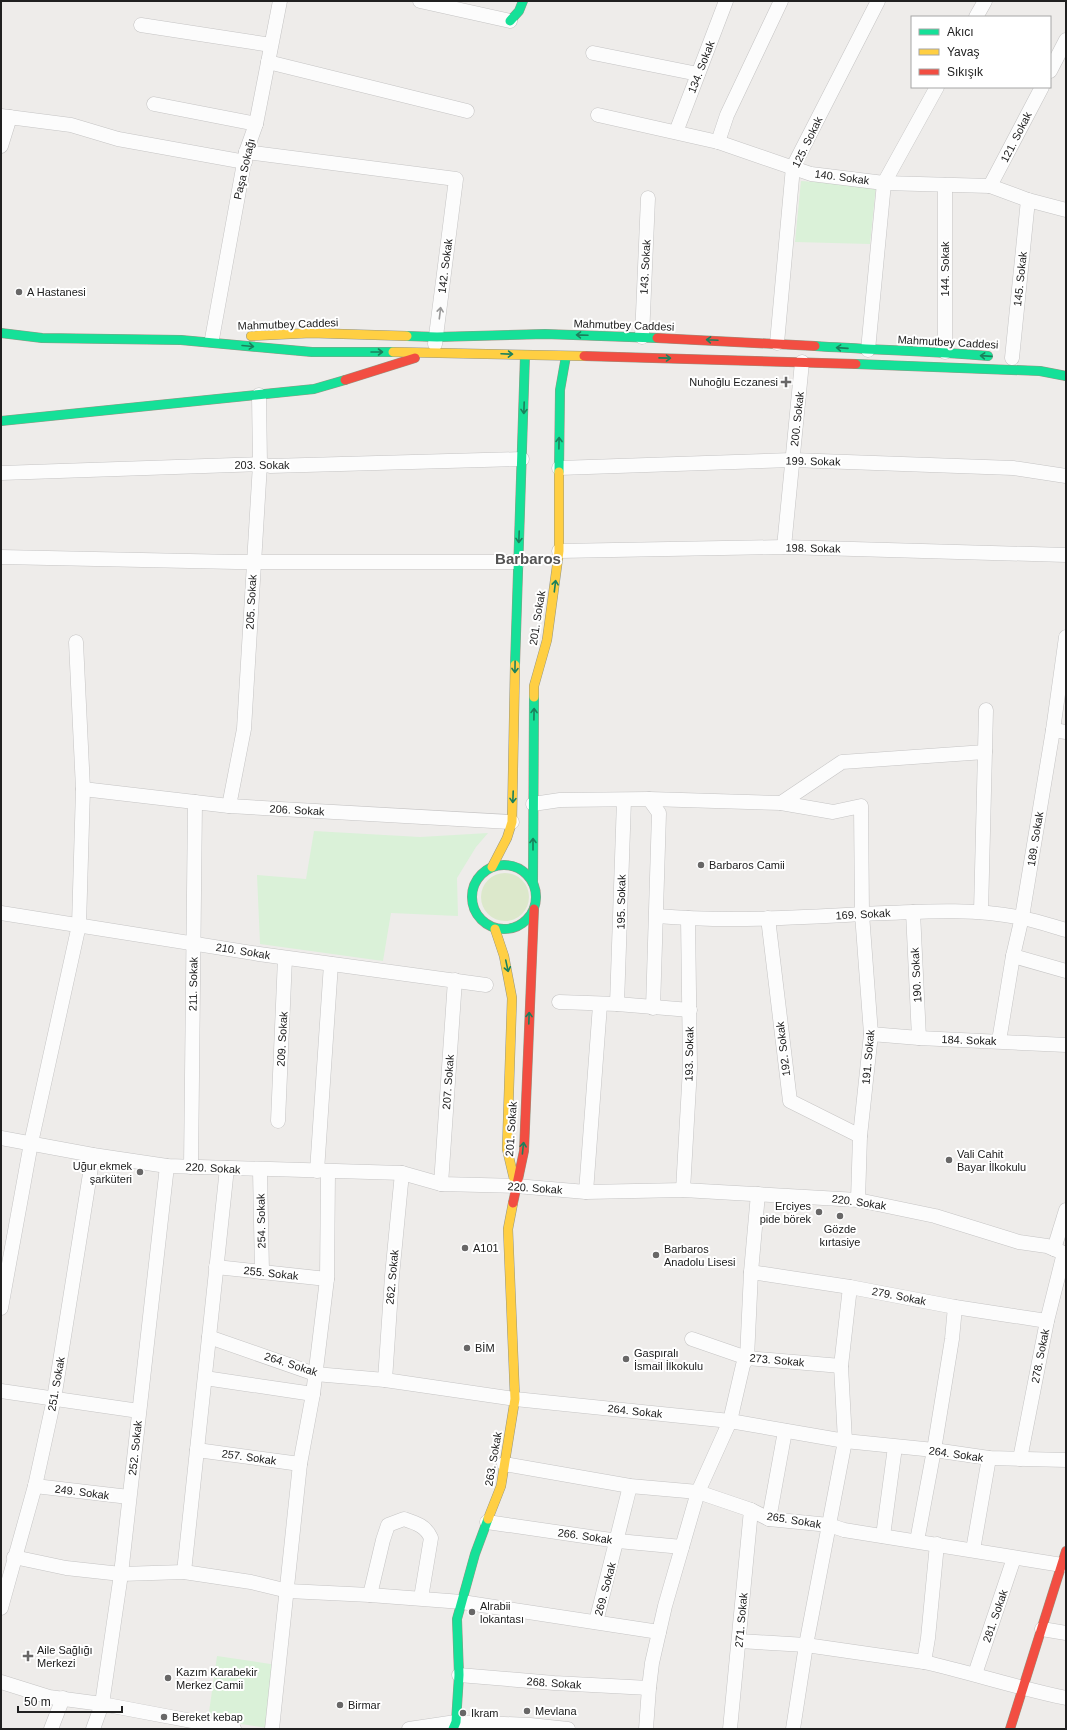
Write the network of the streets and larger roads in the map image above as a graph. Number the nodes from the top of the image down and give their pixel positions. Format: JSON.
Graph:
{"nodes":[{"id":1,"x":280,"y":1,"type":"edge"},
{"id":2,"x":420,"y":1,"type":"edge"},
{"id":3,"x":523,"y":1,"type":"edge"},
{"id":4,"x":726,"y":1,"type":"edge"},
{"id":5,"x":782,"y":1,"type":"edge"},
{"id":6,"x":878,"y":1,"type":"edge"},
{"id":7,"x":985,"y":1,"type":"edge"},
{"id":8,"x":977,"y":16,"type":"edge"},
{"id":9,"x":510,"y":21,"type":"joint"},
{"id":10,"x":141,"y":25,"type":"dead end"},
{"id":11,"x":1066,"y":40,"type":"edge"},
{"id":12,"x":272,"y":45,"type":"junction"},
{"id":13,"x":593,"y":53,"type":"dead end"},
{"id":14,"x":268,"y":62,"type":"junction"},
{"id":15,"x":1051,"y":69,"type":"edge"},
{"id":16,"x":698,"y":74,"type":"junction"},
{"id":17,"x":936,"y":88,"type":"edge"},
{"id":18,"x":1041,"y":88,"type":"edge"},
{"id":19,"x":154,"y":104,"type":"dead end"},
{"id":20,"x":467,"y":111,"type":"dead end"},
{"id":21,"x":598,"y":115,"type":"dead end"},
{"id":22,"x":6,"y":116,"type":"edge"},
{"id":23,"x":256,"y":124,"type":"junction"},
{"id":24,"x":676,"y":132,"type":"junction"},
{"id":25,"x":718,"y":142,"type":"junction"},
{"id":26,"x":1,"y":146,"type":"edge"},
{"id":27,"x":246,"y":157,"type":"junction"},
{"id":28,"x":794,"y":167,"type":"junction"},
{"id":29,"x":884,"y":183,"type":"junction"},
{"id":30,"x":945,"y":185,"type":"junction"},
{"id":31,"x":990,"y":186,"type":"junction"},
{"id":32,"x":648,"y":198,"type":"dead end"},
{"id":33,"x":1028,"y":200,"type":"junction"},
{"id":34,"x":1066,"y":210,"type":"edge"},
{"id":35,"x":1,"y":333,"type":"edge"},
{"id":36,"x":437,"y":337,"type":"junction"},
{"id":37,"x":212,"y":338,"type":"junction"},
{"id":38,"x":181,"y":340,"type":"junction"},
{"id":39,"x":777,"y":343,"type":"junction"},
{"id":40,"x":642,"y":347,"type":"junction"},
{"id":41,"x":868,"y":350,"type":"junction"},
{"id":42,"x":434,"y":352,"type":"junction"},
{"id":43,"x":944,"y":352,"type":"junction"},
{"id":44,"x":525,"y":354,"type":"junction"},
{"id":45,"x":566,"y":356,"type":"junction"},
{"id":46,"x":1009,"y":358,"type":"joint"},
{"id":47,"x":776,"y":361,"type":"junction"},
{"id":48,"x":802,"y":362,"type":"junction"},
{"id":49,"x":1066,"y":376,"type":"edge"},
{"id":50,"x":258,"y":395,"type":"junction"},
{"id":51,"x":1,"y":420,"type":"edge"},
{"id":52,"x":522,"y":459,"type":"junction"},
{"id":53,"x":792,"y":460,"type":"junction"},
{"id":54,"x":260,"y":464,"type":"junction"},
{"id":55,"x":559,"y":468,"type":"junction"},
{"id":56,"x":1,"y":473,"type":"edge"},
{"id":57,"x":1066,"y":476,"type":"edge"},
{"id":58,"x":784,"y":547,"type":"junction"},
{"id":59,"x":559,"y":551,"type":"junction"},
{"id":60,"x":1066,"y":555,"type":"edge"},
{"id":61,"x":1,"y":557,"type":"edge"},
{"id":62,"x":253,"y":562,"type":"junction"},
{"id":63,"x":518,"y":562,"type":"junction"},
{"id":64,"x":1066,"y":637,"type":"edge"},
{"id":65,"x":76,"y":642,"type":"dead end"},
{"id":66,"x":986,"y":710,"type":"dead end"},
{"id":67,"x":1060,"y":731,"type":"edge"},
{"id":68,"x":985,"y":752,"type":"junction"},
{"id":69,"x":83,"y":789,"type":"junction"},
{"id":70,"x":624,"y":800,"type":"junction"},
{"id":71,"x":650,"y":800,"type":"junction"},
{"id":72,"x":195,"y":802,"type":"junction"},
{"id":73,"x":781,"y":803,"type":"junction"},
{"id":74,"x":533,"y":804,"type":"junction"},
{"id":75,"x":229,"y":806,"type":"junction"},
{"id":76,"x":512,"y":822,"type":"junction"},
{"id":77,"x":492,"y":867,"type":"junction"},
{"id":78,"x":533,"y":883,"type":"junction"},
{"id":79,"x":534,"y":909,"type":"junction"},
{"id":80,"x":914,"y":912,"type":"junction"},
{"id":81,"x":981,"y":912,"type":"junction"},
{"id":82,"x":1,"y":913,"type":"edge"},
{"id":83,"x":862,"y":914,"type":"junction"},
{"id":84,"x":657,"y":916,"type":"junction"},
{"id":85,"x":1022,"y":917,"type":"junction"},
{"id":86,"x":688,"y":918,"type":"junction"},
{"id":87,"x":768,"y":918,"type":"junction"},
{"id":88,"x":79,"y":926,"type":"junction"},
{"id":89,"x":495,"y":929,"type":"junction"},
{"id":90,"x":1066,"y":930,"type":"edge"},
{"id":91,"x":194,"y":944,"type":"junction"},
{"id":92,"x":1013,"y":956,"type":"junction"},
{"id":93,"x":285,"y":958,"type":"junction"},
{"id":94,"x":331,"y":964,"type":"junction"},
{"id":95,"x":1066,"y":971,"type":"edge"},
{"id":96,"x":455,"y":980,"type":"junction"},
{"id":97,"x":486,"y":984,"type":"dead end"},
{"id":98,"x":560,"y":1002,"type":"dead end"},
{"id":99,"x":617,"y":1004,"type":"junction"},
{"id":100,"x":600,"y":1005,"type":"junction"},
{"id":101,"x":653,"y":1008,"type":"junction"},
{"id":102,"x":690,"y":1010,"type":"junction"},
{"id":103,"x":871,"y":1034,"type":"junction"},
{"id":104,"x":919,"y":1038,"type":"junction"},
{"id":105,"x":999,"y":1041,"type":"junction"},
{"id":106,"x":1066,"y":1045,"type":"edge"},
{"id":107,"x":278,"y":1121,"type":"dead end"},
{"id":108,"x":860,"y":1136,"type":"junction"},
{"id":109,"x":1,"y":1138,"type":"edge"},
{"id":110,"x":31,"y":1143,"type":"junction"},
{"id":111,"x":93,"y":1155,"type":"junction"},
{"id":112,"x":167,"y":1166,"type":"junction"},
{"id":113,"x":191,"y":1167,"type":"junction"},
{"id":114,"x":227,"y":1168,"type":"junction"},
{"id":115,"x":260,"y":1170,"type":"junction"},
{"id":116,"x":322,"y":1171,"type":"junction"},
{"id":117,"x":402,"y":1173,"type":"junction"},
{"id":118,"x":441,"y":1184,"type":"junction"},
{"id":119,"x":516,"y":1186,"type":"junction"},
{"id":120,"x":683,"y":1190,"type":"junction"},
{"id":121,"x":586,"y":1192,"type":"junction"},
{"id":122,"x":758,"y":1194,"type":"junction"},
{"id":123,"x":858,"y":1200,"type":"junction"},
{"id":124,"x":1066,"y":1210,"type":"edge"},
{"id":125,"x":1061,"y":1252,"type":"edge"},
{"id":126,"x":216,"y":1267,"type":"junction"},
{"id":127,"x":262,"y":1272,"type":"junction"},
{"id":128,"x":751,"y":1272,"type":"junction"},
{"id":129,"x":326,"y":1279,"type":"junction"},
{"id":130,"x":850,"y":1287,"type":"junction"},
{"id":131,"x":955,"y":1307,"type":"junction"},
{"id":132,"x":1,"y":1308,"type":"edge"},
{"id":133,"x":1047,"y":1322,"type":"junction"},
{"id":134,"x":209,"y":1337,"type":"junction"},
{"id":135,"x":692,"y":1339,"type":"dead end"},
{"id":136,"x":746,"y":1358,"type":"junction"},
{"id":137,"x":841,"y":1366,"type":"junction"},
{"id":138,"x":315,"y":1374,"type":"junction"},
{"id":139,"x":204,"y":1378,"type":"junction"},
{"id":140,"x":385,"y":1380,"type":"junction"},
{"id":141,"x":1,"y":1391,"type":"edge"},
{"id":142,"x":313,"y":1394,"type":"junction"},
{"id":143,"x":54,"y":1399,"type":"junction"},
{"id":144,"x":515,"y":1399,"type":"junction"},
{"id":145,"x":139,"y":1411,"type":"junction"},
{"id":146,"x":730,"y":1421,"type":"junction"},
{"id":147,"x":785,"y":1431,"type":"junction"},
{"id":148,"x":845,"y":1441,"type":"junction"},
{"id":149,"x":895,"y":1447,"type":"junction"},
{"id":150,"x":197,"y":1450,"type":"junction"},
{"id":151,"x":934,"y":1450,"type":"junction"},
{"id":152,"x":989,"y":1458,"type":"junction"},
{"id":153,"x":1020,"y":1459,"type":"junction"},
{"id":154,"x":1066,"y":1460,"type":"edge"},
{"id":155,"x":300,"y":1464,"type":"junction"},
{"id":156,"x":504,"y":1464,"type":"junction"},
{"id":157,"x":35,"y":1486,"type":"junction"},
{"id":158,"x":630,"y":1486,"type":"junction"},
{"id":159,"x":698,"y":1492,"type":"junction"},
{"id":160,"x":129,"y":1497,"type":"junction"},
{"id":161,"x":751,"y":1510,"type":"junction"},
{"id":162,"x":769,"y":1519,"type":"junction"},
{"id":163,"x":487,"y":1522,"type":"junction"},
{"id":164,"x":829,"y":1525,"type":"junction"},
{"id":165,"x":884,"y":1536,"type":"junction"},
{"id":166,"x":618,"y":1541,"type":"junction"},
{"id":167,"x":917,"y":1541,"type":"junction"},
{"id":168,"x":937,"y":1544,"type":"junction"},
{"id":169,"x":682,"y":1547,"type":"junction"},
{"id":170,"x":973,"y":1550,"type":"junction"},
{"id":171,"x":14,"y":1557,"type":"junction"},
{"id":172,"x":1014,"y":1558,"type":"junction"},
{"id":173,"x":1064,"y":1558,"type":"edge"},
{"id":174,"x":184,"y":1572,"type":"junction"},
{"id":175,"x":120,"y":1574,"type":"junction"},
{"id":176,"x":288,"y":1591,"type":"junction"},
{"id":177,"x":370,"y":1594,"type":"junction"},
{"id":178,"x":421,"y":1598,"type":"junction"},
{"id":179,"x":462,"y":1602,"type":"junction"},
{"id":180,"x":1,"y":1608,"type":"edge"},
{"id":181,"x":596,"y":1622,"type":"junction"},
{"id":182,"x":1042,"y":1629,"type":"junction"},
{"id":183,"x":659,"y":1632,"type":"junction"},
{"id":184,"x":1066,"y":1633,"type":"edge"},
{"id":185,"x":739,"y":1641,"type":"junction"},
{"id":186,"x":806,"y":1645,"type":"junction"},
{"id":187,"x":924,"y":1662,"type":"junction"},
{"id":188,"x":975,"y":1674,"type":"junction"},
{"id":189,"x":459,"y":1675,"type":"junction"},
{"id":190,"x":1,"y":1682,"type":"edge"},
{"id":191,"x":649,"y":1688,"type":"junction"},
{"id":192,"x":1024,"y":1689,"type":"junction"},
{"id":193,"x":63,"y":1698,"type":"junction"},
{"id":194,"x":1066,"y":1698,"type":"edge"},
{"id":195,"x":102,"y":1704,"type":"junction"},
{"id":196,"x":173,"y":1724,"type":"edge"},
{"id":197,"x":455,"y":1726,"type":"edge"},
{"id":198,"x":530,"y":1727,"type":"edge"},
{"id":199,"x":51,"y":1729,"type":"edge"},
{"id":200,"x":94,"y":1729,"type":"edge"},
{"id":201,"x":234,"y":1729,"type":"edge"},
{"id":202,"x":272,"y":1729,"type":"edge"},
{"id":203,"x":409,"y":1729,"type":"edge"},
{"id":204,"x":568,"y":1729,"type":"edge"},
{"id":205,"x":646,"y":1729,"type":"edge"},
{"id":206,"x":730,"y":1729,"type":"edge"},
{"id":207,"x":793,"y":1729,"type":"edge"},
{"id":208,"x":1010,"y":1729,"type":"edge"}],
"edges":[{"from":1,"to":12,"type":"street","name":"Paşa Sokağı"},
{"from":2,"to":9,"type":"street"},
{"from":3,"to":9,"type":"street"},
{"from":4,"to":16,"type":"street","name":"134. Sokak"},
{"from":5,"to":25,"type":"street"},
{"from":6,"to":28,"type":"street","name":"125. Sokak"},
{"from":7,"to":8,"type":"street"},
{"from":10,"to":12,"type":"street"},
{"from":11,"to":15,"type":"street"},
{"from":12,"to":14,"type":"street","name":"Paşa Sokağı"},
{"from":13,"to":16,"type":"street"},
{"from":14,"to":20,"type":"street"},
{"from":14,"to":23,"type":"street","name":"Paşa Sokağı"},
{"from":16,"to":24,"type":"street","name":"134. Sokak"},
{"from":17,"to":29,"type":"street"},
{"from":18,"to":31,"type":"street","name":"121. Sokak"},
{"from":19,"to":23,"type":"street"},
{"from":21,"to":24,"type":"street","name":"140. Sokak"},
{"from":22,"to":26,"type":"street"},
{"from":22,"to":27,"type":"street"},
{"from":23,"to":27,"type":"street","name":"Paşa Sokağı"},
{"from":24,"to":25,"type":"street","name":"140. Sokak"},
{"from":25,"to":28,"type":"street","name":"140. Sokak"},
{"from":36,"to":27,"type":"street","name":"142. Sokak","one_way":true},
{"from":27,"to":37,"type":"street","name":"Paşa Sokağı"},
{"from":28,"to":29,"type":"street","name":"140. Sokak"},
{"from":28,"to":39,"type":"street","name":"125. Sokak"},
{"from":29,"to":30,"type":"street","name":"140. Sokak"},
{"from":29,"to":41,"type":"street"},
{"from":30,"to":31,"type":"street","name":"140. Sokak"},
{"from":30,"to":43,"type":"street","name":"144. Sokak"},
{"from":31,"to":33,"type":"street","name":"140. Sokak"},
{"from":32,"to":40,"type":"street","name":"143. Sokak"},
{"from":33,"to":34,"type":"street","name":"140. Sokak"},
{"from":33,"to":46,"type":"street","name":"145. Sokak"},
{"from":35,"to":38,"type":"street","name":"Mahmutbey Caddesi"},
{"from":36,"to":37,"type":"street","name":"Mahmutbey Caddesi"},
{"from":40,"to":36,"type":"street","name":"Mahmutbey Caddesi","one_way":true},
{"from":36,"to":42,"type":"street","name":"142. Sokak"},
{"from":37,"to":38,"type":"street","name":"Mahmutbey Caddesi"},
{"from":38,"to":42,"type":"street","name":"Mahmutbey Caddesi","one_way":true},
{"from":39,"to":40,"type":"street","name":"Mahmutbey Caddesi","one_way":true},
{"from":41,"to":39,"type":"street","name":"Mahmutbey Caddesi","one_way":true},
{"from":39,"to":47,"type":"street"},
{"from":40,"to":45,"type":"street","name":"Mahmutbey Caddesi"},
{"from":40,"to":47,"type":"street","name":"Mahmutbey Caddesi","one_way":true},
{"from":41,"to":43,"type":"street","name":"Mahmutbey Caddesi"},
{"from":42,"to":44,"type":"street","name":"Mahmutbey Caddesi","one_way":true},
{"from":42,"to":50,"type":"street"},
{"from":46,"to":43,"type":"street","name":"Mahmutbey Caddesi","one_way":true},
{"from":44,"to":45,"type":"street","name":"Mahmutbey Caddesi"},
{"from":44,"to":52,"type":"street","name":"201. Sokak","one_way":true},
{"from":55,"to":45,"type":"street","name":"201. Sokak","one_way":true},
{"from":47,"to":48,"type":"street","name":"Mahmutbey Caddesi"},
{"from":48,"to":49,"type":"street","name":"Mahmutbey Caddesi"},
{"from":48,"to":53,"type":"street","name":"200. Sokak"},
{"from":50,"to":51,"type":"street"},
{"from":50,"to":54,"type":"street","name":"205. Sokak"},
{"from":52,"to":54,"type":"street","name":"203. Sokak"},
{"from":52,"to":63,"type":"street","name":"201. Sokak","one_way":true},
{"from":53,"to":55,"type":"street","name":"199. Sokak"},
{"from":53,"to":57,"type":"street","name":"199. Sokak"},
{"from":53,"to":58,"type":"street","name":"200. Sokak"},
{"from":54,"to":56,"type":"street","name":"203. Sokak"},
{"from":54,"to":62,"type":"street","name":"205. Sokak"},
{"from":55,"to":59,"type":"street","name":"201. Sokak"},
{"from":58,"to":59,"type":"street","name":"198. Sokak"},
{"from":58,"to":60,"type":"street","name":"198. Sokak"},
{"from":74,"to":59,"type":"street","name":"201. Sokak","one_way":true},
{"from":61,"to":62,"type":"street"},
{"from":62,"to":63,"type":"street"},
{"from":62,"to":75,"type":"street","name":"205. Sokak"},
{"from":63,"to":76,"type":"street","name":"201. Sokak","one_way":true},
{"from":64,"to":67,"type":"street","name":"189. Sokak"},
{"from":65,"to":69,"type":"street"},
{"from":66,"to":68,"type":"street"},
{"from":67,"to":85,"type":"street","name":"189. Sokak"},
{"from":68,"to":73,"type":"street"},
{"from":68,"to":81,"type":"street"},
{"from":69,"to":72,"type":"street","name":"206. Sokak"},
{"from":69,"to":88,"type":"street"},
{"from":70,"to":71,"type":"street"},
{"from":70,"to":74,"type":"street"},
{"from":70,"to":99,"type":"street","name":"195. Sokak"},
{"from":71,"to":73,"type":"street"},
{"from":71,"to":84,"type":"street"},
{"from":72,"to":75,"type":"street","name":"206. Sokak"},
{"from":72,"to":91,"type":"street","name":"211. Sokak"},
{"from":73,"to":83,"type":"street","name":"191. Sokak"},
{"from":78,"to":74,"type":"street","name":"201. Sokak","one_way":true},
{"from":75,"to":76,"type":"street","name":"206. Sokak"},
{"from":76,"to":77,"type":"street","name":"201. Sokak"},
{"from":77,"to":78,"type":"street"},
{"from":77,"to":89,"type":"street","name":"201. Sokak"},
{"from":78,"to":79,"type":"street","name":"201. Sokak"},
{"from":79,"to":89,"type":"street"},
{"from":119,"to":79,"type":"street","name":"201. Sokak","one_way":true},
{"from":80,"to":81,"type":"street","name":"169. Sokak"},
{"from":80,"to":83,"type":"street","name":"169. Sokak"},
{"from":80,"to":104,"type":"street","name":"190. Sokak"},
{"from":81,"to":85,"type":"street","name":"169. Sokak"},
{"from":82,"to":88,"type":"street","name":"210. Sokak"},
{"from":83,"to":87,"type":"street","name":"169. Sokak"},
{"from":83,"to":103,"type":"street","name":"191. Sokak"},
{"from":84,"to":86,"type":"street","name":"169. Sokak"},
{"from":84,"to":101,"type":"street"},
{"from":85,"to":90,"type":"street","name":"169. Sokak"},
{"from":85,"to":92,"type":"street","name":"189. Sokak"},
{"from":86,"to":87,"type":"street","name":"169. Sokak"},
{"from":86,"to":102,"type":"street","name":"193. Sokak"},
{"from":87,"to":108,"type":"street","name":"192. Sokak"},
{"from":88,"to":91,"type":"street","name":"210. Sokak"},
{"from":88,"to":110,"type":"street"},
{"from":89,"to":119,"type":"street","name":"201. Sokak","one_way":true},
{"from":91,"to":93,"type":"street","name":"210. Sokak"},
{"from":91,"to":113,"type":"street","name":"211. Sokak"},
{"from":92,"to":95,"type":"street"},
{"from":92,"to":105,"type":"street","name":"189. Sokak"},
{"from":93,"to":94,"type":"street","name":"210. Sokak"},
{"from":93,"to":107,"type":"street","name":"209. Sokak"},
{"from":94,"to":96,"type":"street","name":"210. Sokak"},
{"from":94,"to":116,"type":"street"},
{"from":96,"to":97,"type":"street","name":"210. Sokak"},
{"from":96,"to":118,"type":"street","name":"207. Sokak"},
{"from":98,"to":100,"type":"street"},
{"from":99,"to":100,"type":"street"},
{"from":99,"to":101,"type":"street"},
{"from":100,"to":121,"type":"street"},
{"from":101,"to":102,"type":"street"},
{"from":102,"to":120,"type":"street","name":"193. Sokak"},
{"from":103,"to":104,"type":"street","name":"184. Sokak"},
{"from":103,"to":108,"type":"street","name":"191. Sokak"},
{"from":104,"to":105,"type":"street","name":"184. Sokak"},
{"from":105,"to":106,"type":"street","name":"184. Sokak"},
{"from":108,"to":123,"type":"street","name":"191. Sokak"},
{"from":109,"to":110,"type":"street","name":"220. Sokak"},
{"from":110,"to":111,"type":"street","name":"220. Sokak"},
{"from":110,"to":132,"type":"street"},
{"from":111,"to":112,"type":"street","name":"220. Sokak"},
{"from":111,"to":143,"type":"street","name":"251. Sokak"},
{"from":112,"to":113,"type":"street","name":"220. Sokak"},
{"from":112,"to":145,"type":"street","name":"252. Sokak"},
{"from":113,"to":114,"type":"street","name":"220. Sokak"},
{"from":114,"to":115,"type":"street","name":"220. Sokak"},
{"from":114,"to":126,"type":"street"},
{"from":115,"to":116,"type":"street","name":"220. Sokak"},
{"from":115,"to":127,"type":"street","name":"254. Sokak"},
{"from":116,"to":117,"type":"street","name":"220. Sokak"},
{"from":116,"to":129,"type":"street"},
{"from":117,"to":118,"type":"street","name":"220. Sokak"},
{"from":117,"to":140,"type":"street","name":"262. Sokak"},
{"from":118,"to":119,"type":"street","name":"220. Sokak"},
{"from":119,"to":121,"type":"street","name":"220. Sokak"},
{"from":119,"to":144,"type":"street","name":"263. Sokak"},
{"from":120,"to":121,"type":"street","name":"220. Sokak"},
{"from":120,"to":122,"type":"street","name":"220. Sokak"},
{"from":122,"to":123,"type":"street","name":"220. Sokak"},
{"from":122,"to":128,"type":"street"},
{"from":123,"to":125,"type":"street","name":"220. Sokak"},
{"from":124,"to":125,"type":"street","name":"278. Sokak"},
{"from":125,"to":133,"type":"street","name":"278. Sokak"},
{"from":126,"to":127,"type":"street","name":"255. Sokak"},
{"from":126,"to":134,"type":"street"},
{"from":127,"to":129,"type":"street","name":"255. Sokak"},
{"from":128,"to":130,"type":"street","name":"279. Sokak"},
{"from":128,"to":136,"type":"street"},
{"from":129,"to":138,"type":"street"},
{"from":130,"to":131,"type":"street","name":"279. Sokak"},
{"from":130,"to":137,"type":"street"},
{"from":131,"to":133,"type":"street","name":"279. Sokak"},
{"from":131,"to":151,"type":"street"},
{"from":133,"to":153,"type":"street","name":"278. Sokak"},
{"from":134,"to":138,"type":"street","name":"264. Sokak"},
{"from":134,"to":139,"type":"street"},
{"from":135,"to":136,"type":"street","name":"273. Sokak"},
{"from":136,"to":137,"type":"street","name":"273. Sokak"},
{"from":136,"to":146,"type":"street"},
{"from":137,"to":148,"type":"street"},
{"from":138,"to":140,"type":"street","name":"264. Sokak"},
{"from":138,"to":142,"type":"street"},
{"from":139,"to":142,"type":"street"},
{"from":139,"to":150,"type":"street"},
{"from":140,"to":144,"type":"street","name":"264. Sokak"},
{"from":141,"to":143,"type":"street"},
{"from":142,"to":155,"type":"street"},
{"from":143,"to":145,"type":"street"},
{"from":143,"to":157,"type":"street","name":"251. Sokak"},
{"from":144,"to":146,"type":"street","name":"264. Sokak"},
{"from":144,"to":156,"type":"street","name":"263. Sokak"},
{"from":145,"to":160,"type":"street","name":"252. Sokak"},
{"from":146,"to":147,"type":"street","name":"264. Sokak"},
{"from":146,"to":159,"type":"street"},
{"from":147,"to":148,"type":"street","name":"264. Sokak"},
{"from":147,"to":162,"type":"street"},
{"from":148,"to":149,"type":"street","name":"264. Sokak"},
{"from":148,"to":164,"type":"street"},
{"from":149,"to":151,"type":"street","name":"264. Sokak"},
{"from":149,"to":165,"type":"street"},
{"from":150,"to":155,"type":"street","name":"257. Sokak"},
{"from":150,"to":174,"type":"street"},
{"from":151,"to":152,"type":"street","name":"264. Sokak"},
{"from":151,"to":167,"type":"street"},
{"from":152,"to":153,"type":"street","name":"264. Sokak"},
{"from":152,"to":170,"type":"street"},
{"from":153,"to":154,"type":"street","name":"264. Sokak"},
{"from":155,"to":176,"type":"street"},
{"from":156,"to":158,"type":"street","name":"265. Sokak"},
{"from":156,"to":163,"type":"street","name":"263. Sokak"},
{"from":157,"to":160,"type":"street","name":"249. Sokak"},
{"from":157,"to":171,"type":"street","name":"251. Sokak"},
{"from":158,"to":159,"type":"street","name":"265. Sokak"},
{"from":158,"to":166,"type":"street","name":"269. Sokak"},
{"from":159,"to":161,"type":"street","name":"265. Sokak"},
{"from":159,"to":169,"type":"street"},
{"from":160,"to":175,"type":"street","name":"252. Sokak"},
{"from":161,"to":162,"type":"street","name":"265. Sokak"},
{"from":161,"to":185,"type":"street","name":"271. Sokak"},
{"from":162,"to":164,"type":"street","name":"265. Sokak"},
{"from":163,"to":166,"type":"street","name":"266. Sokak"},
{"from":163,"to":179,"type":"street","name":"263. Sokak"},
{"from":164,"to":165,"type":"street","name":"265. Sokak"},
{"from":164,"to":186,"type":"street"},
{"from":165,"to":167,"type":"street","name":"265. Sokak"},
{"from":166,"to":169,"type":"street","name":"266. Sokak"},
{"from":166,"to":181,"type":"street","name":"269. Sokak"},
{"from":167,"to":168,"type":"street","name":"265. Sokak"},
{"from":168,"to":170,"type":"street","name":"265. Sokak"},
{"from":168,"to":187,"type":"street"},
{"from":169,"to":183,"type":"street"},
{"from":170,"to":172,"type":"street","name":"265. Sokak"},
{"from":171,"to":175,"type":"street"},
{"from":171,"to":180,"type":"street","name":"251. Sokak"},
{"from":172,"to":173,"type":"street","name":"265. Sokak"},
{"from":172,"to":188,"type":"street","name":"281. Sokak"},
{"from":173,"to":182,"type":"street"},
{"from":174,"to":175,"type":"street"},
{"from":174,"to":176,"type":"street"},
{"from":175,"to":195,"type":"street","name":"252. Sokak"},
{"from":176,"to":177,"type":"street"},
{"from":176,"to":202,"type":"street"},
{"from":177,"to":178,"type":"street"},
{"from":177,"to":178,"type":"street"},
{"from":178,"to":179,"type":"street"},
{"from":179,"to":181,"type":"street"},
{"from":179,"to":189,"type":"street","name":"263. Sokak"},
{"from":181,"to":183,"type":"street"},
{"from":182,"to":184,"type":"street"},
{"from":182,"to":192,"type":"street"},
{"from":183,"to":191,"type":"street"},
{"from":185,"to":186,"type":"street"},
{"from":185,"to":206,"type":"street","name":"271. Sokak"},
{"from":186,"to":187,"type":"street"},
{"from":186,"to":207,"type":"street"},
{"from":187,"to":188,"type":"street"},
{"from":188,"to":192,"type":"street"},
{"from":189,"to":191,"type":"street","name":"268. Sokak"},
{"from":189,"to":197,"type":"street","name":"263. Sokak"},
{"from":190,"to":193,"type":"street"},
{"from":191,"to":205,"type":"street"},
{"from":192,"to":194,"type":"street"},
{"from":192,"to":208,"type":"street"},
{"from":193,"to":195,"type":"street"},
{"from":193,"to":199,"type":"street"},
{"from":195,"to":196,"type":"street"},
{"from":195,"to":200,"type":"street","name":"252. Sokak"},
{"from":196,"to":201,"type":"street"},
{"from":197,"to":198,"type":"street"},
{"from":197,"to":203,"type":"street"},
{"from":198,"to":204,"type":"street"}]}
